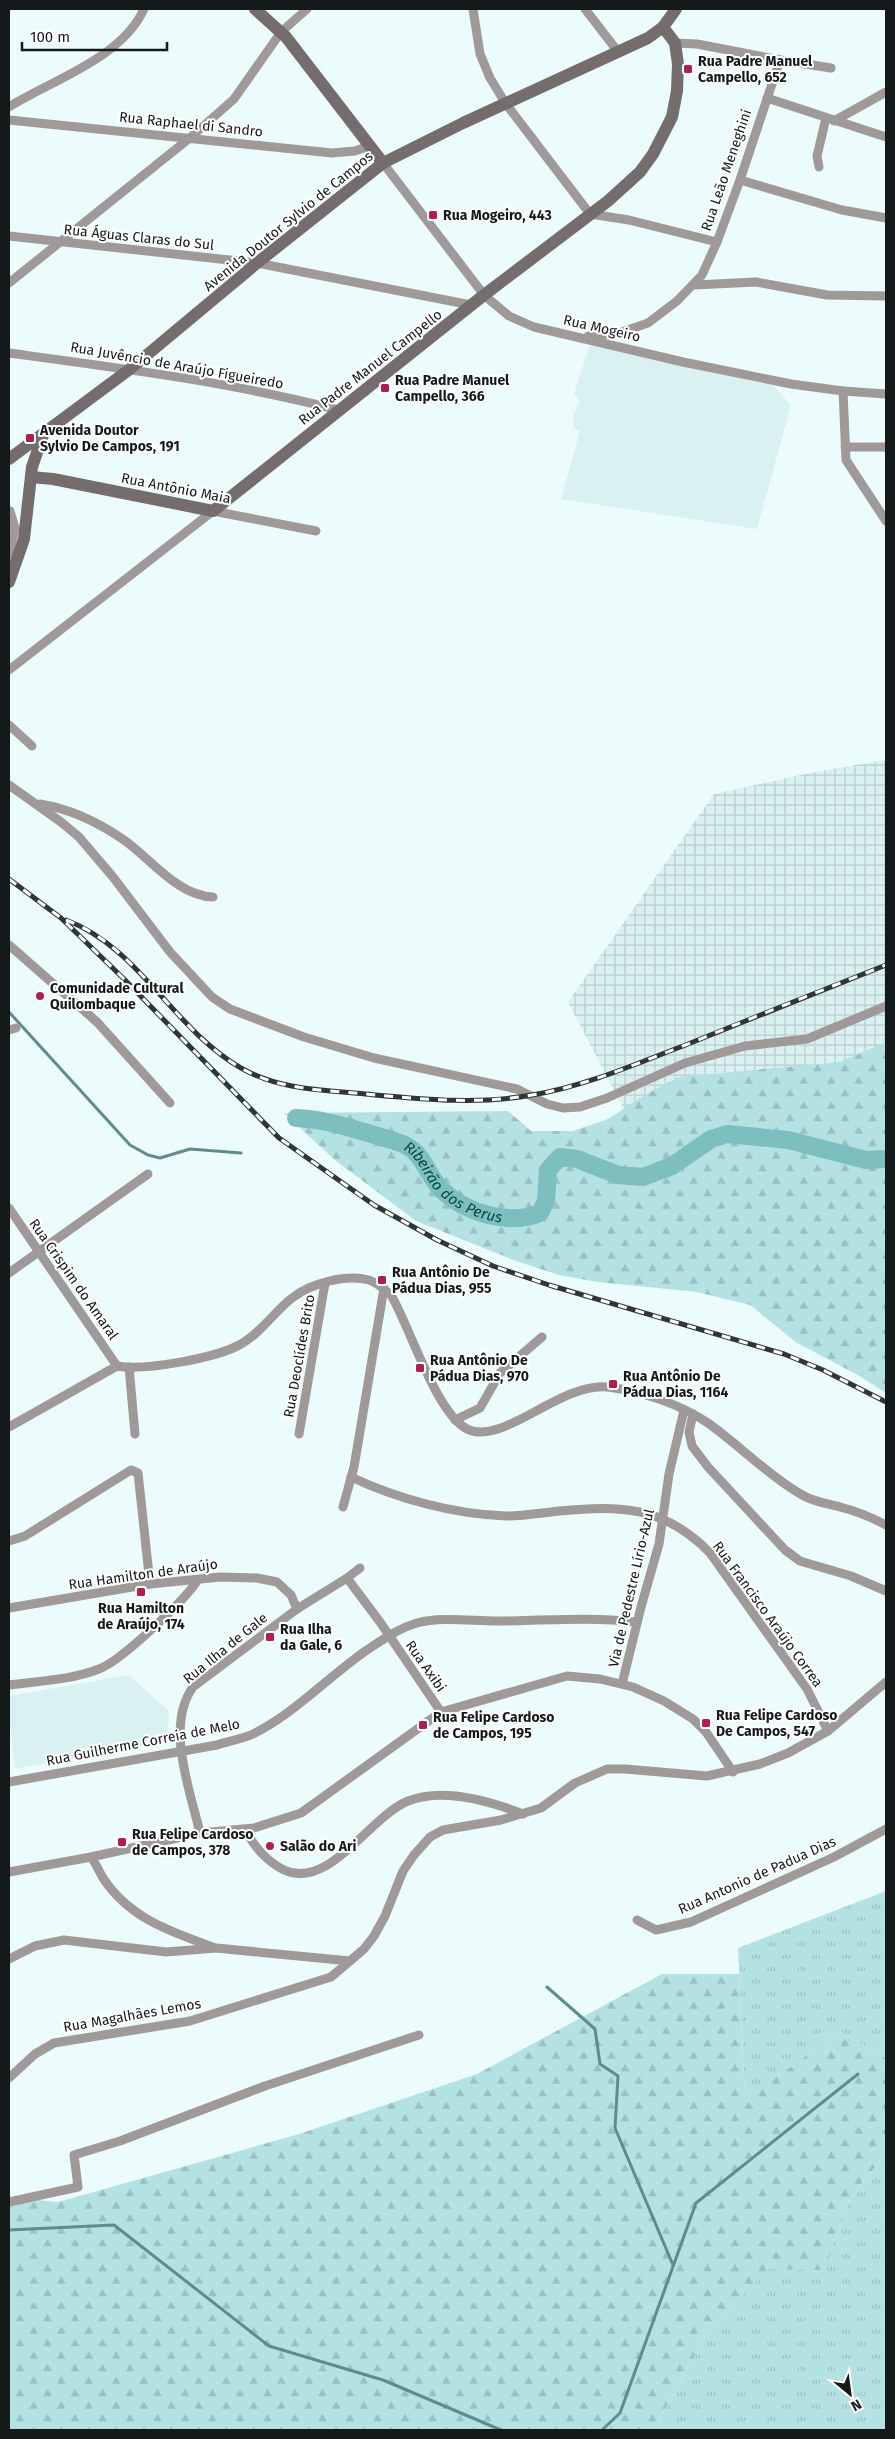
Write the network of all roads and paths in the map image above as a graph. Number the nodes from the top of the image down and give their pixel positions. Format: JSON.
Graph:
{"nodes":[{"id":1,"x":144,"y":9,"type":"edge"},
{"id":2,"x":255,"y":9,"type":"edge"},
{"id":3,"x":307,"y":9,"type":"edge"},
{"id":4,"x":473,"y":9,"type":"edge"},
{"id":5,"x":585,"y":9,"type":"edge"},
{"id":6,"x":676,"y":9,"type":"edge"},
{"id":7,"x":663,"y":27,"type":"junction"},
{"id":8,"x":280,"y":32,"type":"junction"},
{"id":9,"x":675,"y":43,"type":"junction"},
{"id":10,"x":619,"y":53,"type":"junction"},
{"id":11,"x":780,"y":60,"type":"junction"},
{"id":12,"x":830,"y":68,"type":"dead end"},
{"id":13,"x":886,"y":92,"type":"edge"},
{"id":14,"x":767,"y":98,"type":"junction"},
{"id":15,"x":506,"y":104,"type":"junction"},
{"id":16,"x":9,"y":107,"type":"edge"},
{"id":17,"x":9,"y":120,"type":"edge"},
{"id":18,"x":830,"y":120,"type":"junction"},
{"id":19,"x":192,"y":137,"type":"junction"},
{"id":20,"x":886,"y":137,"type":"edge"},
{"id":21,"x":369,"y":146,"type":"junction"},
{"id":22,"x":383,"y":163,"type":"junction"},
{"id":23,"x":820,"y":167,"type":"dead end"},
{"id":24,"x":740,"y":180,"type":"junction"},
{"id":25,"x":590,"y":214,"type":"junction"},
{"id":26,"x":886,"y":218,"type":"edge"},
{"id":27,"x":9,"y":236,"type":"edge"},
{"id":28,"x":60,"y":242,"type":"junction"},
{"id":29,"x":718,"y":242,"type":"junction"},
{"id":30,"x":257,"y":263,"type":"junction"},
{"id":31,"x":9,"y":283,"type":"edge"},
{"id":32,"x":694,"y":285,"type":"junction"},
{"id":33,"x":484,"y":295,"type":"junction"},
{"id":34,"x":886,"y":296,"type":"edge"},
{"id":35,"x":471,"y":305,"type":"junction"},
{"id":36,"x":582,"y":337,"type":"junction"},
{"id":37,"x":9,"y":353,"type":"edge"},
{"id":38,"x":130,"y":368,"type":"junction"},
{"id":39,"x":843,"y":391,"type":"junction"},
{"id":40,"x":886,"y":394,"type":"edge"},
{"id":41,"x":339,"y":410,"type":"junction"},
{"id":42,"x":43,"y":435,"type":"junction"},
{"id":43,"x":845,"y":447,"type":"junction"},
{"id":44,"x":886,"y":448,"type":"edge"},
{"id":45,"x":9,"y":459,"type":"edge"},
{"id":46,"x":31,"y":477,"type":"junction"},
{"id":47,"x":27,"y":504,"type":"junction"},
{"id":48,"x":9,"y":511,"type":"edge"},
{"id":49,"x":213,"y":511,"type":"junction"},
{"id":50,"x":886,"y":521,"type":"edge"},
{"id":51,"x":316,"y":531,"type":"dead end"},
{"id":52,"x":9,"y":555,"type":"edge"},
{"id":53,"x":9,"y":582,"type":"edge"},
{"id":54,"x":9,"y":670,"type":"edge"},
{"id":55,"x":9,"y":725,"type":"edge"},
{"id":56,"x":32,"y":746,"type":"dead end"},
{"id":57,"x":9,"y":785,"type":"edge"},
{"id":58,"x":37,"y":804,"type":"junction"},
{"id":59,"x":213,"y":897,"type":"dead end"},
{"id":60,"x":9,"y":944,"type":"edge"},
{"id":61,"x":886,"y":1006,"type":"edge"},
{"id":62,"x":170,"y":1103,"type":"dead end"},
{"id":63,"x":148,"y":1174,"type":"dead end"},
{"id":64,"x":9,"y":1208,"type":"edge"},
{"id":65,"x":39,"y":1252,"type":"junction"},
{"id":66,"x":9,"y":1273,"type":"edge"},
{"id":67,"x":325,"y":1283,"type":"junction"},
{"id":68,"x":384,"y":1288,"type":"junction"},
{"id":69,"x":542,"y":1337,"type":"dead end"},
{"id":70,"x":117,"y":1366,"type":"junction"},
{"id":71,"x":128,"y":1367,"type":"junction"},
{"id":72,"x":684,"y":1410,"type":"junction"},
{"id":73,"x":693,"y":1414,"type":"junction"},
{"id":74,"x":455,"y":1420,"type":"junction"},
{"id":75,"x":9,"y":1427,"type":"edge"},
{"id":76,"x":135,"y":1434,"type":"dead end"},
{"id":77,"x":299,"y":1434,"type":"dead end"},
{"id":78,"x":351,"y":1477,"type":"junction"},
{"id":79,"x":343,"y":1507,"type":"dead end"},
{"id":80,"x":662,"y":1518,"type":"junction"},
{"id":81,"x":886,"y":1525,"type":"edge"},
{"id":82,"x":9,"y":1541,"type":"edge"},
{"id":83,"x":360,"y":1568,"type":"dead end"},
{"id":84,"x":346,"y":1578,"type":"junction"},
{"id":85,"x":198,"y":1581,"type":"junction"},
{"id":86,"x":150,"y":1584,"type":"junction"},
{"id":87,"x":886,"y":1590,"type":"edge"},
{"id":88,"x":9,"y":1608,"type":"edge"},
{"id":89,"x":298,"y":1609,"type":"junction"},
{"id":90,"x":637,"y":1622,"type":"junction"},
{"id":91,"x":389,"y":1636,"type":"junction"},
{"id":92,"x":886,"y":1682,"type":"edge"},
{"id":93,"x":622,"y":1684,"type":"junction"},
{"id":94,"x":9,"y":1685,"type":"edge"},
{"id":95,"x":441,"y":1712,"type":"junction"},
{"id":96,"x":828,"y":1731,"type":"junction"},
{"id":97,"x":182,"y":1751,"type":"junction"},
{"id":98,"x":733,"y":1772,"type":"junction"},
{"id":99,"x":9,"y":1782,"type":"edge"},
{"id":100,"x":524,"y":1814,"type":"junction"},
{"id":101,"x":886,"y":1829,"type":"edge"},
{"id":102,"x":245,"y":1830,"type":"junction"},
{"id":103,"x":200,"y":1832,"type":"junction"},
{"id":104,"x":92,"y":1857,"type":"junction"},
{"id":105,"x":9,"y":1872,"type":"edge"},
{"id":106,"x":637,"y":1920,"type":"dead end"},
{"id":107,"x":216,"y":1948,"type":"junction"},
{"id":108,"x":9,"y":1959,"type":"edge"},
{"id":109,"x":350,"y":1961,"type":"junction"},
{"id":110,"x":419,"y":2035,"type":"dead end"},
{"id":111,"x":9,"y":2078,"type":"edge"},
{"id":112,"x":9,"y":2202,"type":"edge"}],
"edges":[{"from":1,"to":16,"type":"street"},
{"from":2,"to":8,"type":"main road"},
{"from":3,"to":8,"type":"street"},
{"from":4,"to":15,"type":"street"},
{"from":5,"to":10,"type":"street"},
{"from":6,"to":7,"type":"main road","name":"Avenida Doutor Sylvio de Campos"},
{"from":7,"to":9,"type":"main road"},
{"from":7,"to":10,"type":"main road","name":"Avenida Doutor Sylvio de Campos"},
{"from":8,"to":19,"type":"street"},
{"from":8,"to":21,"type":"main road"},
{"from":9,"to":11,"type":"street"},
{"from":9,"to":25,"type":"main road","name":"Rua Padre Manuel Campello"},
{"from":10,"to":15,"type":"main road","name":"Avenida Doutor Sylvio de Campos"},
{"from":11,"to":12,"type":"street"},
{"from":11,"to":14,"type":"street","name":"Rua Leão Meneghini"},
{"from":13,"to":18,"type":"street"},
{"from":14,"to":18,"type":"street"},
{"from":14,"to":24,"type":"street","name":"Rua Leão Meneghini"},
{"from":15,"to":22,"type":"main road","name":"Avenida Doutor Sylvio de Campos"},
{"from":15,"to":25,"type":"street"},
{"from":17,"to":19,"type":"street","name":"Rua Raphael di Sandro"},
{"from":18,"to":20,"type":"street"},
{"from":18,"to":23,"type":"street"},
{"from":19,"to":21,"type":"street","name":"Rua Raphael di Sandro"},
{"from":19,"to":28,"type":"street"},
{"from":21,"to":22,"type":"main road"},
{"from":22,"to":30,"type":"main road","name":"Avenida Doutor Sylvio de Campos"},
{"from":22,"to":33,"type":"street","name":"Rua Mogeiro"},
{"from":24,"to":26,"type":"street"},
{"from":24,"to":29,"type":"street","name":"Rua Leão Meneghini"},
{"from":25,"to":29,"type":"street"},
{"from":25,"to":33,"type":"main road","name":"Rua Padre Manuel Campello"},
{"from":27,"to":28,"type":"street","name":"Rua Águas Claras do Sul"},
{"from":28,"to":30,"type":"street","name":"Rua Águas Claras do Sul"},
{"from":28,"to":31,"type":"street"},
{"from":29,"to":32,"type":"street","name":"Rua Leão Meneghini"},
{"from":30,"to":35,"type":"street","name":"Rua Águas Claras do Sul"},
{"from":30,"to":38,"type":"main road","name":"Avenida Doutor Sylvio de Campos"},
{"from":32,"to":34,"type":"street"},
{"from":32,"to":36,"type":"street","name":"Rua Leão Meneghini"},
{"from":33,"to":35,"type":"main road","name":"Rua Padre Manuel Campello"},
{"from":33,"to":36,"type":"street","name":"Rua Mogeiro"},
{"from":35,"to":41,"type":"main road","name":"Rua Padre Manuel Campello"},
{"from":36,"to":39,"type":"street","name":"Rua Mogeiro"},
{"from":37,"to":38,"type":"street","name":"Rua Juvêncio de Araújo Figueiredo"},
{"from":38,"to":41,"type":"street","name":"Rua Juvêncio de Araújo Figueiredo"},
{"from":38,"to":42,"type":"main road","name":"Avenida Doutor Sylvio de Campos"},
{"from":39,"to":40,"type":"street","name":"Rua Mogeiro"},
{"from":39,"to":43,"type":"street"},
{"from":41,"to":49,"type":"main road","name":"Rua Padre Manuel Campello"},
{"from":42,"to":45,"type":"main road","name":"Avenida Doutor Sylvio de Campos"},
{"from":42,"to":46,"type":"main road"},
{"from":43,"to":44,"type":"street"},
{"from":43,"to":50,"type":"street"},
{"from":46,"to":47,"type":"main road"},
{"from":46,"to":49,"type":"main road","name":"Rua Antônio Maia"},
{"from":47,"to":48,"type":"street"},
{"from":47,"to":53,"type":"main road"},
{"from":48,"to":52,"type":"street"},
{"from":49,"to":51,"type":"street","name":"Rua Antônio Maia"},
{"from":49,"to":54,"type":"street","name":"Rua Padre Manuel Campello"},
{"from":55,"to":56,"type":"street"},
{"from":57,"to":58,"type":"street"},
{"from":58,"to":59,"type":"street"},
{"from":58,"to":61,"type":"street"},
{"from":60,"to":62,"type":"street"},
{"from":63,"to":65,"type":"street"},
{"from":64,"to":65,"type":"street","name":"Rua Crispim do Amaral"},
{"from":65,"to":66,"type":"street"},
{"from":65,"to":70,"type":"street","name":"Rua Crispim do Amaral"},
{"from":67,"to":68,"type":"street"},
{"from":67,"to":71,"type":"street"},
{"from":67,"to":77,"type":"street","name":"Rua Deoclídes Brito"},
{"from":68,"to":74,"type":"street"},
{"from":68,"to":78,"type":"street"},
{"from":69,"to":74,"type":"street"},
{"from":70,"to":71,"type":"street"},
{"from":70,"to":75,"type":"street"},
{"from":71,"to":76,"type":"street"},
{"from":72,"to":73,"type":"street"},
{"from":72,"to":74,"type":"street"},
{"from":72,"to":80,"type":"street","name":"Via de Pedestre Lírio-Azul"},
{"from":73,"to":81,"type":"street"},
{"from":73,"to":87,"type":"street"},
{"from":78,"to":79,"type":"street"},
{"from":78,"to":80,"type":"street","name":"Rua Francisco Araújo Correa"},
{"from":80,"to":90,"type":"street","name":"Via de Pedestre Lírio-Azul"},
{"from":80,"to":96,"type":"street","name":"Rua Francisco Araújo Correa"},
{"from":82,"to":86,"type":"street"},
{"from":83,"to":84,"type":"street","name":"Rua Ilha de Gale"},
{"from":84,"to":89,"type":"street","name":"Rua Ilha de Gale"},
{"from":84,"to":91,"type":"street","name":"Rua Axibi"},
{"from":85,"to":86,"type":"street","name":"Rua Hamilton de Araújo"},
{"from":85,"to":89,"type":"street","name":"Rua Hamilton de Araújo"},
{"from":85,"to":94,"type":"street"},
{"from":86,"to":88,"type":"street","name":"Rua Hamilton de Araújo"},
{"from":89,"to":97,"type":"street","name":"Rua Ilha de Gale"},
{"from":90,"to":91,"type":"street","name":"Rua Guilherme Correia de Melo"},
{"from":90,"to":93,"type":"street","name":"Via de Pedestre Lírio-Azul"},
{"from":91,"to":95,"type":"street","name":"Rua Axibi"},
{"from":91,"to":97,"type":"street","name":"Rua Guilherme Correia de Melo"},
{"from":92,"to":96,"type":"street","name":"Rua Magalhães Lemos"},
{"from":93,"to":95,"type":"street"},
{"from":93,"to":98,"type":"street"},
{"from":95,"to":102,"type":"street"},
{"from":96,"to":98,"type":"street","name":"Rua Magalhães Lemos"},
{"from":97,"to":99,"type":"street","name":"Rua Guilherme Correia de Melo"},
{"from":97,"to":103,"type":"street","name":"Rua Ilha de Gale"},
{"from":98,"to":100,"type":"street","name":"Rua Magalhães Lemos"},
{"from":100,"to":102,"type":"street"},
{"from":100,"to":109,"type":"street","name":"Rua Magalhães Lemos"},
{"from":101,"to":106,"type":"street","name":"Rua Antonio de Padua Dias"},
{"from":102,"to":103,"type":"street"},
{"from":103,"to":104,"type":"street"},
{"from":104,"to":105,"type":"street"},
{"from":104,"to":107,"type":"street"},
{"from":107,"to":108,"type":"street"},
{"from":107,"to":109,"type":"street"},
{"from":109,"to":111,"type":"street","name":"Rua Magalhães Lemos"},
{"from":110,"to":112,"type":"street"}]}
